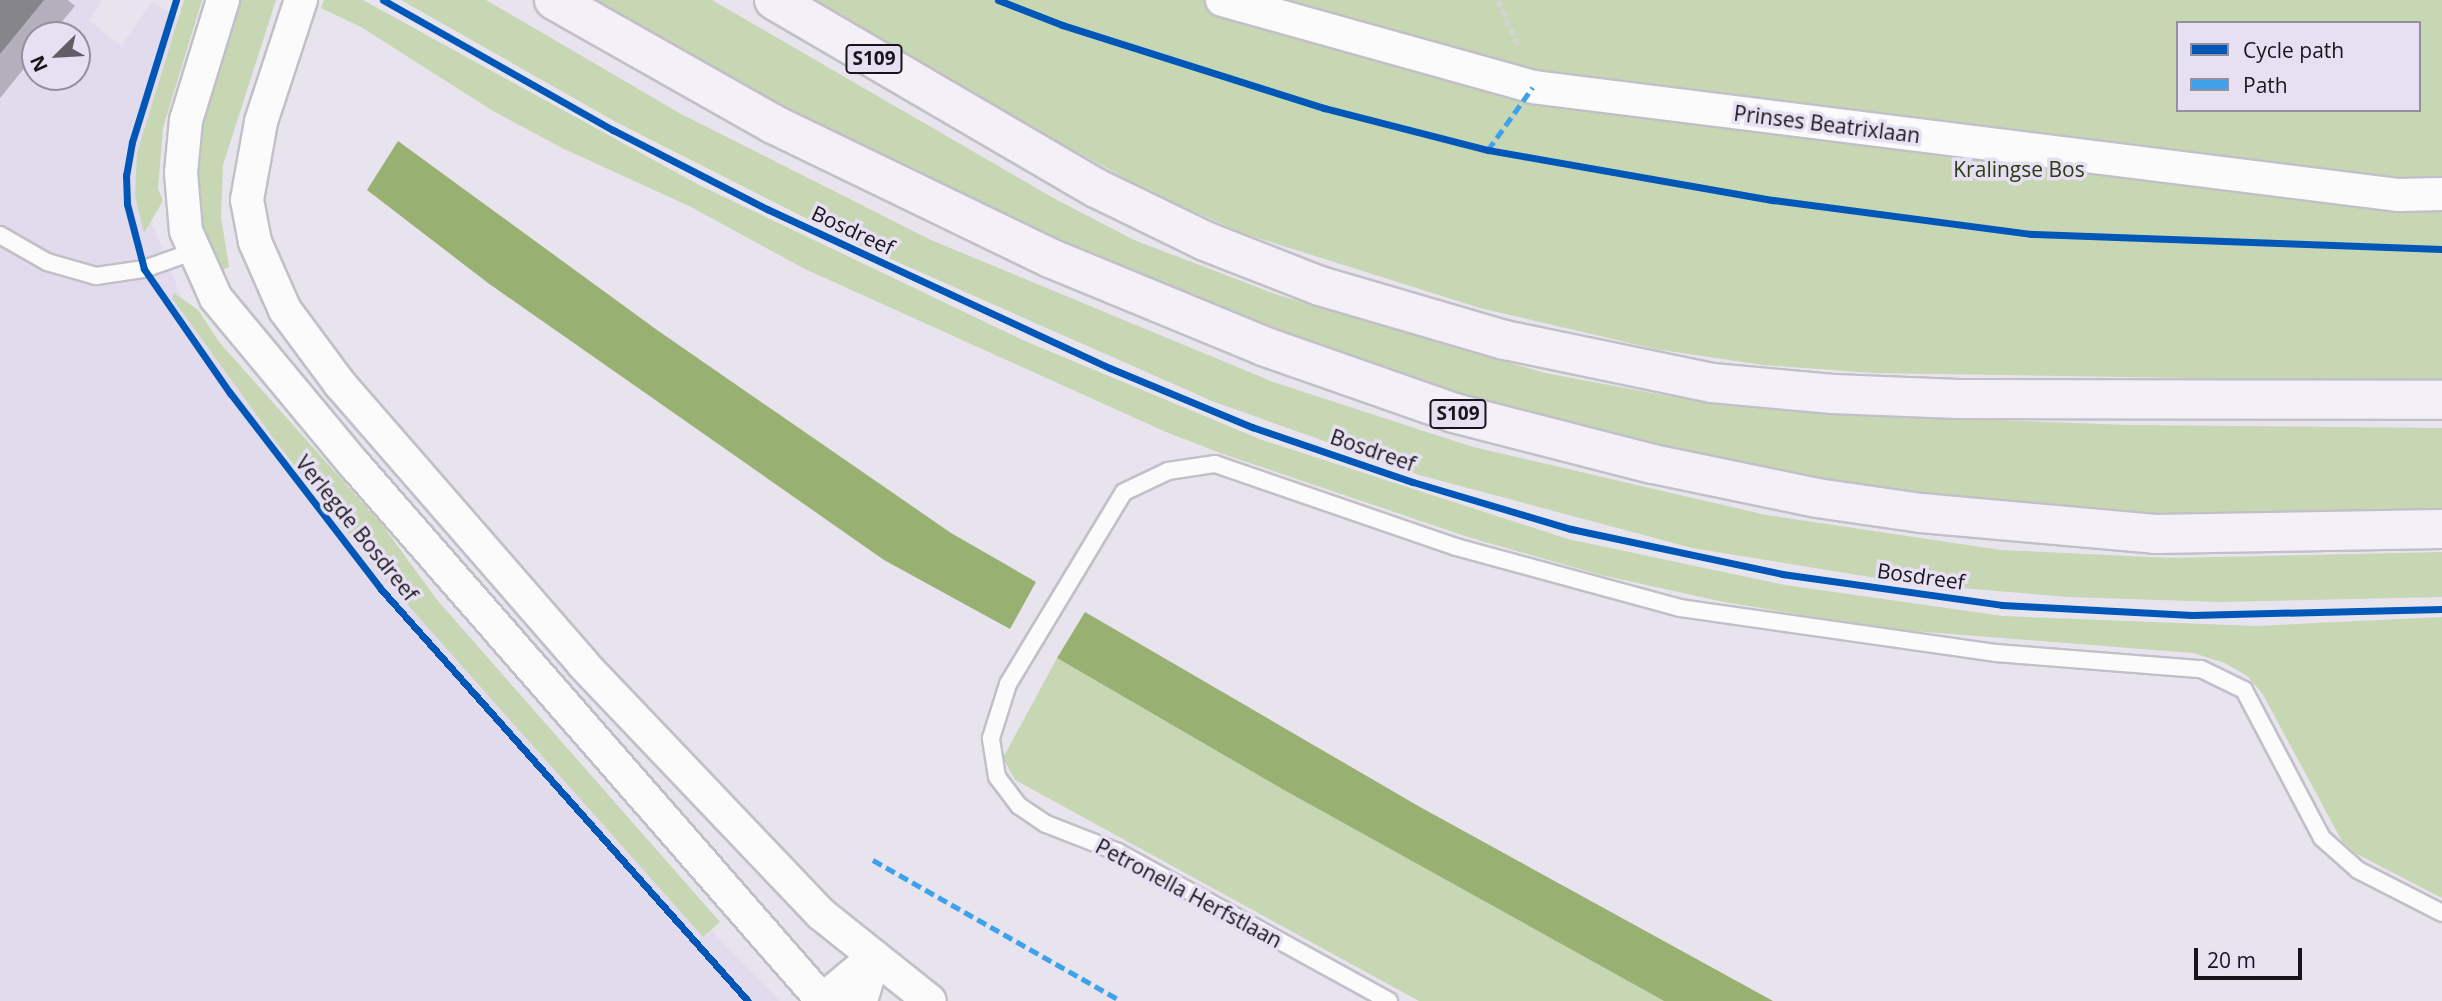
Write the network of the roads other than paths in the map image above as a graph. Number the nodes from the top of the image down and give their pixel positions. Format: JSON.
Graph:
{"nodes":[{"id":1,"x":223,"y":0,"type":"edge"},
{"id":2,"x":301,"y":0,"type":"edge"},
{"id":3,"x":554,"y":0,"type":"edge"},
{"id":4,"x":774,"y":0,"type":"edge"},
{"id":5,"x":1222,"y":0,"type":"edge"},
{"id":6,"x":2442,"y":194,"type":"edge"},
{"id":7,"x":0,"y":235,"type":"edge"},
{"id":8,"x":192,"y":252,"type":"junction"},
{"id":9,"x":2442,"y":400,"type":"edge"},
{"id":10,"x":2442,"y":530,"type":"edge"},
{"id":11,"x":2442,"y":913,"type":"edge"},
{"id":12,"x":874,"y":957,"type":"junction"},
{"id":13,"x":822,"y":1000,"type":"edge"},
{"id":14,"x":861,"y":1001,"type":"edge"},
{"id":15,"x":930,"y":1001,"type":"edge"},
{"id":16,"x":1389,"y":1001,"type":"edge"}],
"edges":[{"from":1,"to":8,"type":"street","name":"Verlegde Bosdreef"},
{"from":2,"to":12,"type":"street"},
{"from":3,"to":10,"type":"highway","number":"S109"},
{"from":4,"to":9,"type":"highway","number":"S109"},
{"from":5,"to":6,"type":"street","name":"Prinses Beatrixlaan"},
{"from":7,"to":8,"type":"lane"},
{"from":8,"to":13,"type":"street","name":"Verlegde Bosdreef"},
{"from":11,"to":16,"type":"lane","name":"Petronella Herfstlaan"},
{"from":12,"to":13,"type":"street"},
{"from":12,"to":14,"type":"street"},
{"from":12,"to":15,"type":"street"}]}
